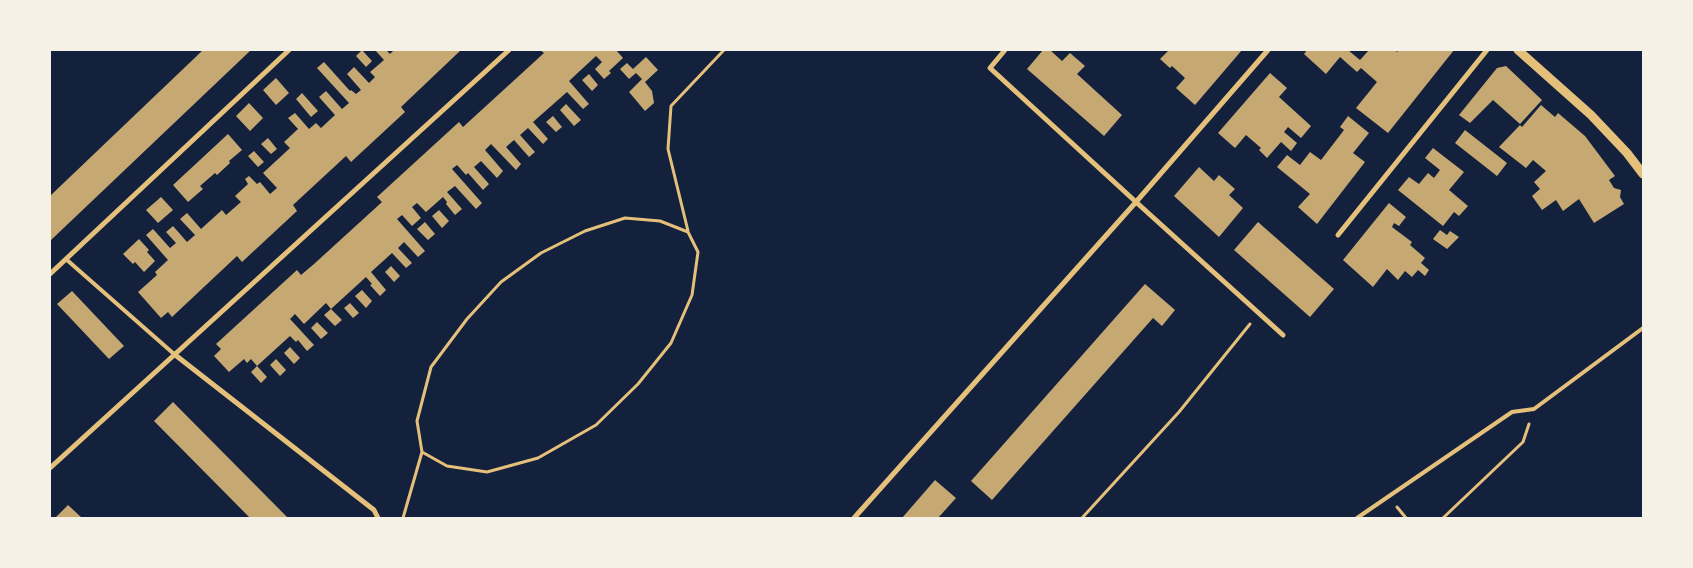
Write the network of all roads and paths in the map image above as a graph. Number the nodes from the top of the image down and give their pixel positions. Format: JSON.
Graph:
{"nodes":[{"id":1,"x":288,"y":50,"type":"edge"},
{"id":2,"x":509,"y":50,"type":"edge"},
{"id":3,"x":724,"y":50,"type":"edge"},
{"id":4,"x":1005,"y":50,"type":"edge"},
{"id":5,"x":1268,"y":50,"type":"edge"},
{"id":6,"x":1487,"y":50,"type":"edge"},
{"id":7,"x":1518,"y":50,"type":"edge"},
{"id":8,"x":1643,"y":174,"type":"edge"},
{"id":9,"x":1136,"y":202,"type":"junction"},
{"id":10,"x":688,"y":232,"type":"junction"},
{"id":11,"x":1338,"y":235,"type":"dead end"},
{"id":12,"x":67,"y":260,"type":"junction"},
{"id":13,"x":50,"y":274,"type":"edge"},
{"id":14,"x":1260,"y":312,"type":"junction"},
{"id":15,"x":1643,"y":328,"type":"edge"},
{"id":16,"x":1283,"y":334,"type":"dead end"},
{"id":17,"x":174,"y":354,"type":"junction"},
{"id":18,"x":1534,"y":409,"type":"junction"},
{"id":19,"x":422,"y":452,"type":"junction"},
{"id":20,"x":50,"y":468,"type":"edge"},
{"id":21,"x":378,"y":518,"type":"edge"},
{"id":22,"x":402,"y":518,"type":"edge"},
{"id":23,"x":854,"y":518,"type":"edge"},
{"id":24,"x":1082,"y":518,"type":"edge"},
{"id":25,"x":1357,"y":518,"type":"edge"},
{"id":26,"x":1443,"y":518,"type":"edge"}],
"edges":[{"from":1,"to":12,"type":"street"},
{"from":2,"to":17,"type":"street"},
{"from":3,"to":10,"type":"path"},
{"from":4,"to":9,"type":"street"},
{"from":5,"to":9,"type":"street"},
{"from":6,"to":11,"type":"street"},
{"from":7,"to":8,"type":"street"},
{"from":9,"to":14,"type":"street"},
{"from":9,"to":23,"type":"street"},
{"from":10,"to":19,"type":"path"},
{"from":10,"to":19,"type":"path"},
{"from":12,"to":13,"type":"street"},
{"from":12,"to":17,"type":"lane"},
{"from":14,"to":16,"type":"street"},
{"from":14,"to":24,"type":"path"},
{"from":15,"to":18,"type":"lane"},
{"from":17,"to":20,"type":"street"},
{"from":17,"to":21,"type":"street"},
{"from":18,"to":25,"type":"lane"},
{"from":18,"to":26,"type":"path"},
{"from":19,"to":22,"type":"path"}]}
